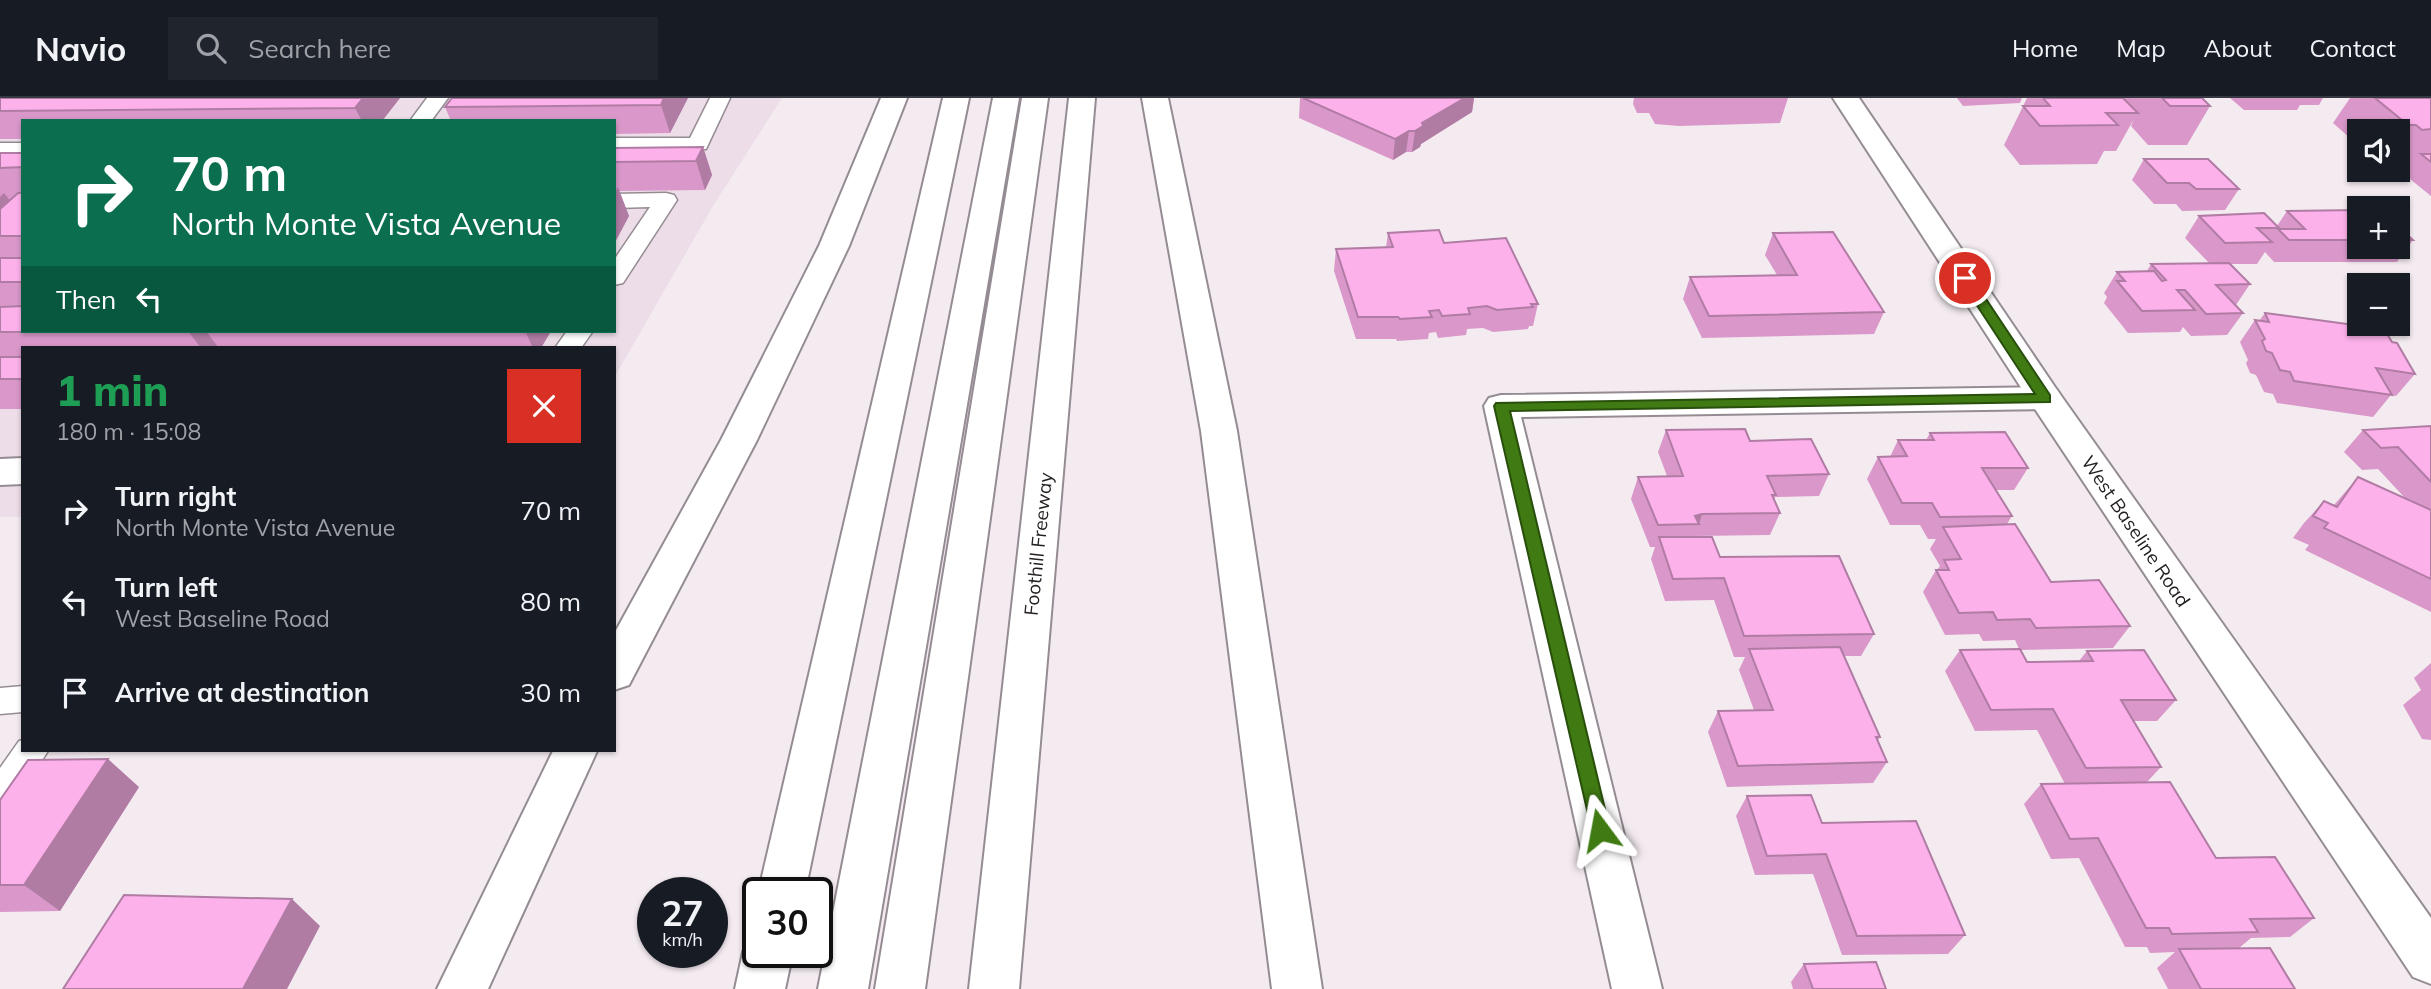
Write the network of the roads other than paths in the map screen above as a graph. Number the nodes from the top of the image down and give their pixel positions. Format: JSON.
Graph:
{"nodes":[{"id":1,"x":438,"y":98,"type":"edge"},
{"id":2,"x":720,"y":98,"type":"edge"},
{"id":3,"x":894,"y":98,"type":"edge"},
{"id":4,"x":956,"y":98,"type":"edge"},
{"id":5,"x":1006,"y":98,"type":"edge"},
{"id":6,"x":1035,"y":98,"type":"edge"},
{"id":7,"x":1082,"y":98,"type":"edge"},
{"id":8,"x":1155,"y":98,"type":"edge"},
{"id":9,"x":1846,"y":98,"type":"edge"},
{"id":10,"x":422,"y":119,"type":"edge"},
{"id":11,"x":616,"y":144,"type":"edge"},
{"id":12,"x":0,"y":149,"type":"edge"},
{"id":13,"x":21,"y":149,"type":"edge"},
{"id":14,"x":616,"y":201,"type":"edge"},
{"id":15,"x":616,"y":275,"type":"edge"},
{"id":16,"x":2045,"y":398,"type":"junction"},
{"id":17,"x":21,"y":471,"type":"edge"},
{"id":18,"x":0,"y":472,"type":"edge"},
{"id":19,"x":616,"y":669,"type":"edge"},
{"id":20,"x":21,"y":699,"type":"edge"},
{"id":21,"x":0,"y":701,"type":"edge"},
{"id":22,"x":30,"y":752,"type":"edge"},
{"id":23,"x":575,"y":752,"type":"edge"},
{"id":24,"x":0,"y":796,"type":"edge"},
{"id":25,"x":784,"y":877,"type":"edge"},
{"id":26,"x":2431,"y":960,"type":"edge"},
{"id":27,"x":765,"y":968,"type":"edge"},
{"id":28,"x":462,"y":989,"type":"edge"},
{"id":29,"x":760,"y":989,"type":"edge"},
{"id":30,"x":843,"y":989,"type":"edge"},
{"id":31,"x":900,"y":989,"type":"edge"},
{"id":32,"x":994,"y":989,"type":"edge"},
{"id":33,"x":1297,"y":989,"type":"edge"},
{"id":34,"x":1637,"y":989,"type":"edge"}],
"edges":[{"from":1,"to":10,"type":"lane"},
{"from":2,"to":11,"type":"lane"},
{"from":3,"to":19,"type":"main road"},
{"from":4,"to":25,"type":"main road"},
{"from":5,"to":30,"type":"main road"},
{"from":6,"to":31,"type":"main road"},
{"from":7,"to":32,"type":"main road","name":"Foothill Freeway"},
{"from":8,"to":33,"type":"main road"},
{"from":9,"to":16,"type":"main road","name":"West Baseline Road"},
{"from":12,"to":13,"type":"lane"},
{"from":14,"to":15,"type":"lane"},
{"from":16,"to":26,"type":"main road","name":"West Baseline Road"},
{"from":16,"to":34,"type":"main road"},
{"from":17,"to":18,"type":"main road"},
{"from":20,"to":21,"type":"lane"},
{"from":22,"to":24,"type":"lane"},
{"from":23,"to":28,"type":"main road"},
{"from":27,"to":29,"type":"main road"}]}
